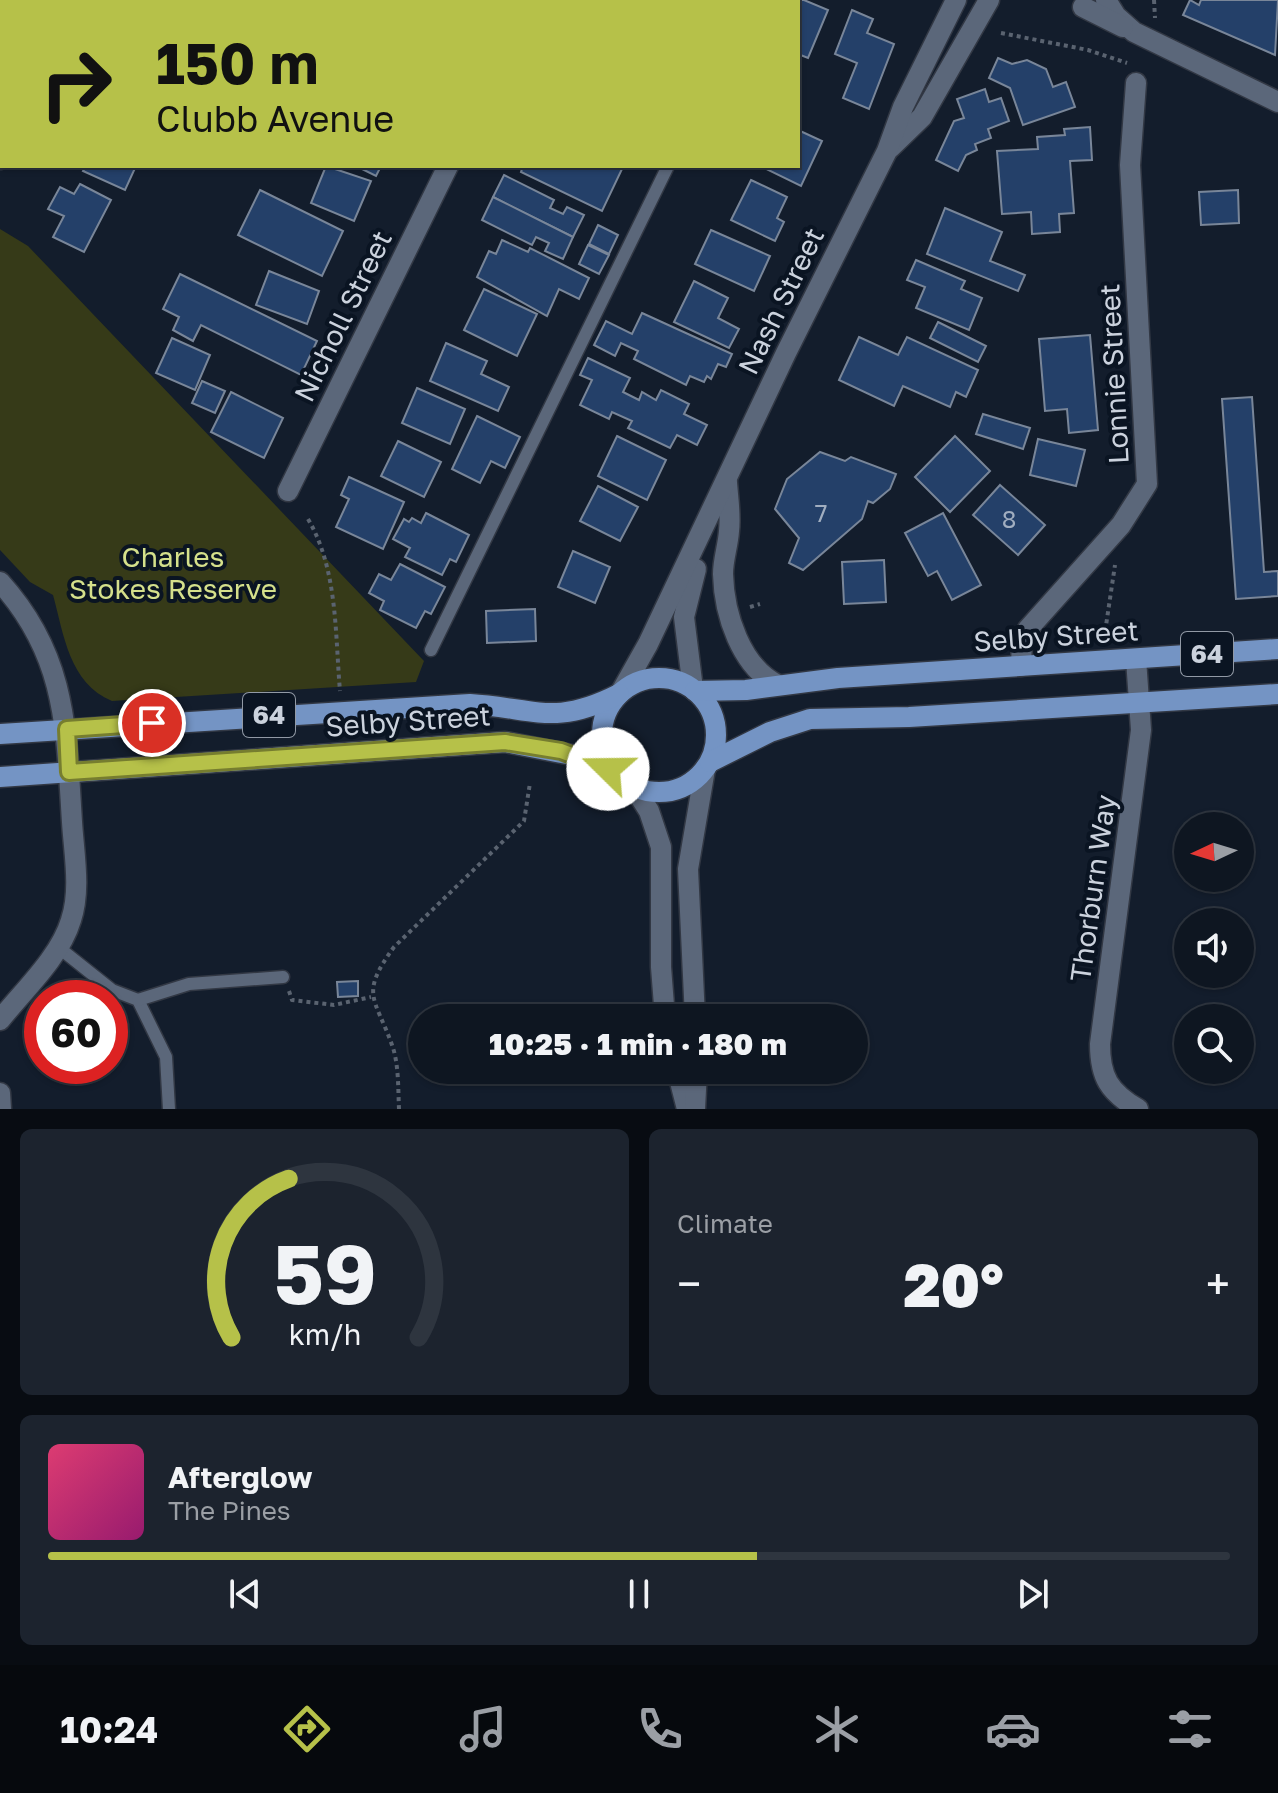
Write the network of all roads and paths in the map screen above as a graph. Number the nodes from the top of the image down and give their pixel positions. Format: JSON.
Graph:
{"nodes":[{"id":1,"x":956,"y":0,"type":"edge"},
{"id":2,"x":989,"y":0,"type":"edge"},
{"id":3,"x":1106,"y":0,"type":"edge"},
{"id":4,"x":1083,"y":7,"type":"dead end"},
{"id":5,"x":1134,"y":32,"type":"junction"},
{"id":6,"x":1001,"y":33,"type":"dead end"},
{"id":7,"x":1127,"y":63,"type":"dead end"},
{"id":8,"x":1136,"y":83,"type":"dead end"},
{"id":9,"x":1278,"y":102,"type":"edge"},
{"id":10,"x":887,"y":151,"type":"junction"},
{"id":11,"x":447,"y":168,"type":"edge"},
{"id":12,"x":667,"y":168,"type":"edge"},
{"id":13,"x":727,"y":478,"type":"junction"},
{"id":14,"x":288,"y":491,"type":"dead end"},
{"id":15,"x":308,"y":519,"type":"dead end"},
{"id":16,"x":1121,"y":525,"type":"junction"},
{"id":17,"x":0,"y":582,"type":"edge"},
{"id":18,"x":1104,"y":642,"type":"dead end"},
{"id":19,"x":1278,"y":649,"type":"edge"},
{"id":20,"x":431,"y":650,"type":"dead end"},
{"id":21,"x":1136,"y":659,"type":"junction"},
{"id":22,"x":1021,"y":666,"type":"junction"},
{"id":23,"x":778,"y":685,"type":"junction"},
{"id":24,"x":694,"y":690,"type":"junction"},
{"id":25,"x":340,"y":691,"type":"dead end"},
{"id":26,"x":620,"y":693,"type":"junction"},
{"id":27,"x":1278,"y":694,"type":"edge"},
{"id":28,"x":1139,"y":702,"type":"junction"},
{"id":29,"x":67,"y":729,"type":"junction"},
{"id":30,"x":0,"y":734,"type":"edge"},
{"id":31,"x":707,"y":766,"type":"junction"},
{"id":32,"x":69,"y":772,"type":"junction"},
{"id":33,"x":0,"y":777,"type":"edge"},
{"id":34,"x":627,"y":782,"type":"junction"},
{"id":35,"x":530,"y":783,"type":"dead end"},
{"id":36,"x":58,"y":947,"type":"junction"},
{"id":37,"x":283,"y":977,"type":"joint"},
{"id":38,"x":371,"y":997,"type":"junction"},
{"id":39,"x":138,"y":1000,"type":"junction"},
{"id":40,"x":664,"y":1004,"type":"edge"},
{"id":41,"x":694,"y":1004,"type":"edge"},
{"id":42,"x":0,"y":1020,"type":"edge"},
{"id":43,"x":681,"y":1084,"type":"edge"},
{"id":44,"x":696,"y":1084,"type":"edge"},
{"id":45,"x":0,"y":1093,"type":"edge"},
{"id":46,"x":1,"y":1109,"type":"edge"},
{"id":47,"x":169,"y":1109,"type":"edge"},
{"id":48,"x":399,"y":1109,"type":"edge"},
{"id":49,"x":687,"y":1109,"type":"edge"},
{"id":50,"x":695,"y":1109,"type":"edge"},
{"id":51,"x":1138,"y":1109,"type":"edge"}],
"edges":[{"from":1,"to":10,"type":"street","name":"Nash Street"},
{"from":2,"to":10,"type":"street","name":"Nash Street"},
{"from":3,"to":5,"type":"street"},
{"from":4,"to":5,"type":"street"},
{"from":5,"to":9,"type":"street"},
{"from":6,"to":7,"type":"path"},
{"from":8,"to":16,"type":"street","name":"Lonnie Street"},
{"from":10,"to":13,"type":"street","name":"Nash Street"},
{"from":11,"to":14,"type":"street","name":"Nicholl Street"},
{"from":12,"to":20,"type":"lane"},
{"from":13,"to":23,"type":"street"},
{"from":13,"to":24,"type":"street","name":"Nash Street"},
{"from":13,"to":26,"type":"street","name":"Nash Street"},
{"from":15,"to":25,"type":"path"},
{"from":16,"to":18,"type":"path"},
{"from":16,"to":22,"type":"street","name":"Lonnie Street"},
{"from":17,"to":29,"type":"street"},
{"from":19,"to":21,"type":"main road","name":"Selby Street","number":"64"},
{"from":21,"to":22,"type":"main road","name":"Selby Street","number":"64"},
{"from":21,"to":28,"type":"street","name":"Thorburn Way"},
{"from":22,"to":23,"type":"main road","name":"Selby Street"},
{"from":23,"to":24,"type":"main road","name":"Selby Street"},
{"from":24,"to":26,"type":"main road","number":"64"},
{"from":24,"to":31,"type":"main road"},
{"from":26,"to":29,"type":"main road","name":"Selby Street","number":"64"},
{"from":26,"to":34,"type":"main road"},
{"from":27,"to":28,"type":"main road","number":"64"},
{"from":28,"to":31,"type":"main road"},
{"from":28,"to":51,"type":"street","name":"Thorburn Way"},
{"from":29,"to":30,"type":"main road","name":"Selby Street","number":"64"},
{"from":29,"to":32,"type":"street"},
{"from":31,"to":34,"type":"main road","number":"64"},
{"from":31,"to":41,"type":"street"},
{"from":32,"to":33,"type":"main road","name":"Selby Street","number":"64"},
{"from":32,"to":34,"type":"main road","name":"Selby Street","number":"64"},
{"from":32,"to":36,"type":"street"},
{"from":34,"to":40,"type":"street"},
{"from":35,"to":38,"type":"path"},
{"from":36,"to":39,"type":"lane"},
{"from":36,"to":42,"type":"street"},
{"from":37,"to":38,"type":"path"},
{"from":37,"to":39,"type":"lane"},
{"from":38,"to":48,"type":"path"},
{"from":39,"to":47,"type":"lane"},
{"from":43,"to":49,"type":"street"},
{"from":44,"to":50,"type":"street"},
{"from":45,"to":46,"type":"street"}]}
